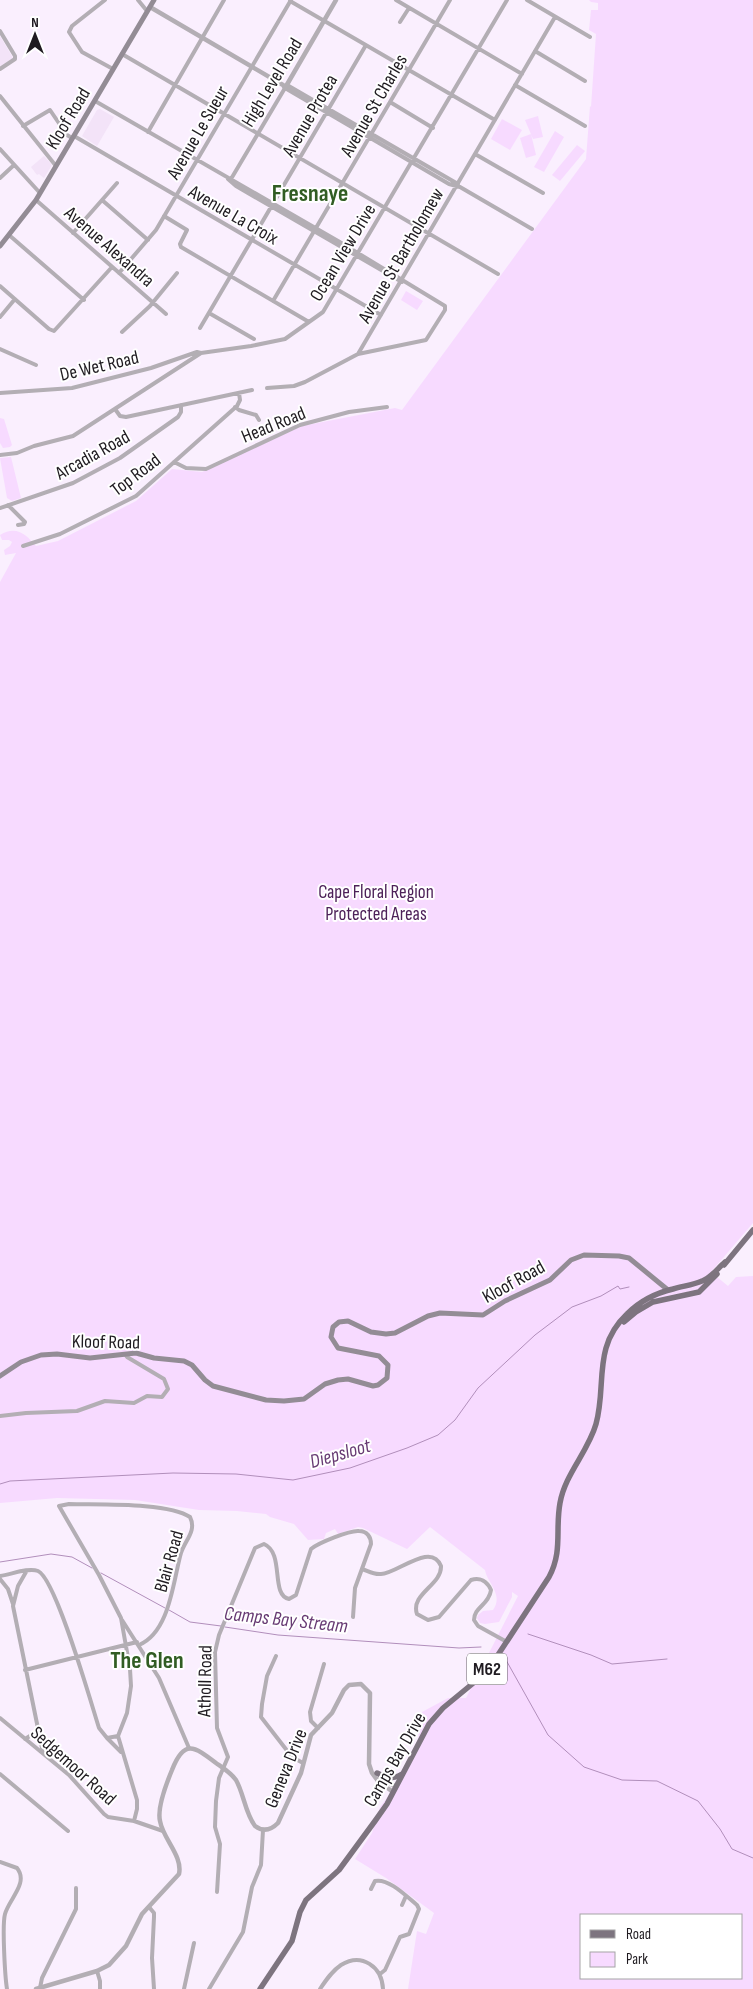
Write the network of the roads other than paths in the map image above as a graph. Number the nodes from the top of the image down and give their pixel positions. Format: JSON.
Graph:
{"nodes":[{"id":1,"x":105,"y":0,"type":"edge"},
{"id":2,"x":138,"y":0,"type":"edge"},
{"id":3,"x":154,"y":0,"type":"edge"},
{"id":4,"x":224,"y":0,"type":"edge"},
{"id":5,"x":289,"y":0,"type":"edge"},
{"id":6,"x":336,"y":0,"type":"edge"},
{"id":7,"x":396,"y":0,"type":"edge"},
{"id":8,"x":450,"y":0,"type":"edge"},
{"id":9,"x":508,"y":0,"type":"edge"},
{"id":10,"x":527,"y":0,"type":"edge"},
{"id":11,"x":409,"y":8,"type":"junction"},
{"id":12,"x":149,"y":9,"type":"junction"},
{"id":13,"x":556,"y":17,"type":"junction"},
{"id":14,"x":324,"y":21,"type":"junction"},
{"id":15,"x":400,"y":22,"type":"dead end"},
{"id":16,"x":436,"y":24,"type":"junction"},
{"id":17,"x":0,"y":32,"type":"edge"},
{"id":18,"x":202,"y":37,"type":"junction"},
{"id":19,"x":590,"y":37,"type":"dead end"},
{"id":20,"x":366,"y":45,"type":"junction"},
{"id":21,"x":480,"y":48,"type":"junction"},
{"id":22,"x":535,"y":51,"type":"junction"},
{"id":23,"x":122,"y":54,"type":"junction"},
{"id":24,"x":252,"y":66,"type":"junction"},
{"id":25,"x":0,"y":69,"type":"edge"},
{"id":26,"x":113,"y":69,"type":"junction"},
{"id":27,"x":409,"y":70,"type":"junction"},
{"id":28,"x":522,"y":74,"type":"junction"},
{"id":29,"x":585,"y":81,"type":"dead end"},
{"id":30,"x":175,"y":84,"type":"junction"},
{"id":31,"x":515,"y":85,"type":"junction"},
{"id":32,"x":285,"y":86,"type":"junction"},
{"id":33,"x":452,"y":95,"type":"junction"},
{"id":34,"x":0,"y":96,"type":"edge"},
{"id":35,"x":94,"y":101,"type":"junction"},
{"id":36,"x":390,"y":102,"type":"junction"},
{"id":37,"x":327,"y":110,"type":"junction"},
{"id":38,"x":224,"y":113,"type":"junction"},
{"id":39,"x":495,"y":120,"type":"junction"},
{"id":40,"x":23,"y":126,"type":"junction"},
{"id":41,"x":585,"y":126,"type":"dead end"},
{"id":42,"x":433,"y":128,"type":"junction"},
{"id":43,"x":148,"y":132,"type":"junction"},
{"id":44,"x":258,"y":133,"type":"junction"},
{"id":45,"x":370,"y":136,"type":"junction"},
{"id":46,"x":73,"y":137,"type":"junction"},
{"id":47,"x":0,"y":150,"type":"edge"},
{"id":48,"x":475,"y":154,"type":"junction"},
{"id":49,"x":300,"y":158,"type":"junction"},
{"id":50,"x":197,"y":160,"type":"junction"},
{"id":51,"x":413,"y":161,"type":"junction"},
{"id":52,"x":14,"y":165,"type":"junction"},
{"id":53,"x":56,"y":166,"type":"junction"},
{"id":54,"x":0,"y":178,"type":"edge"},
{"id":55,"x":230,"y":180,"type":"junction"},
{"id":56,"x":117,"y":183,"type":"dead end"},
{"id":57,"x":343,"y":183,"type":"junction"},
{"id":58,"x":458,"y":186,"type":"junction"},
{"id":59,"x":40,"y":193,"type":"junction"},
{"id":60,"x":543,"y":193,"type":"dead end"},
{"id":61,"x":176,"y":196,"type":"junction"},
{"id":62,"x":36,"y":200,"type":"junction"},
{"id":63,"x":102,"y":200,"type":"junction"},
{"id":64,"x":272,"y":205,"type":"junction"},
{"id":65,"x":386,"y":208,"type":"junction"},
{"id":66,"x":164,"y":216,"type":"junction"},
{"id":67,"x":532,"y":229,"type":"dead end"},
{"id":68,"x":315,"y":230,"type":"junction"},
{"id":69,"x":73,"y":233,"type":"junction"},
{"id":70,"x":428,"y":233,"type":"junction"},
{"id":71,"x":9,"y":235,"type":"junction"},
{"id":72,"x":148,"y":240,"type":"junction"},
{"id":73,"x":252,"y":240,"type":"junction"},
{"id":74,"x":1,"y":244,"type":"edge"},
{"id":75,"x":358,"y":255,"type":"junction"},
{"id":76,"x":295,"y":265,"type":"junction"},
{"id":77,"x":112,"y":267,"type":"junction"},
{"id":78,"x":120,"y":273,"type":"junction"},
{"id":79,"x":177,"y":273,"type":"dead end"},
{"id":80,"x":498,"y":274,"type":"dead end"},
{"id":81,"x":230,"y":276,"type":"junction"},
{"id":82,"x":402,"y":281,"type":"junction"},
{"id":83,"x":0,"y":286,"type":"edge"},
{"id":84,"x":338,"y":290,"type":"junction"},
{"id":85,"x":15,"y":299,"type":"junction"},
{"id":86,"x":84,"y":300,"type":"junction"},
{"id":87,"x":274,"y":301,"type":"junction"},
{"id":88,"x":153,"y":302,"type":"junction"},
{"id":89,"x":209,"y":313,"type":"junction"},
{"id":90,"x":166,"y":314,"type":"dead end"},
{"id":91,"x":381,"y":315,"type":"junction"},
{"id":92,"x":0,"y":317,"type":"edge"},
{"id":93,"x":309,"y":322,"type":"junction"},
{"id":94,"x":200,"y":328,"type":"dead end"},
{"id":95,"x":122,"y":332,"type":"dead end"},
{"id":96,"x":254,"y":338,"type":"dead end"},
{"id":97,"x":364,"y":343,"type":"junction"},
{"id":98,"x":0,"y":349,"type":"edge"},
{"id":99,"x":371,"y":352,"type":"junction"},
{"id":100,"x":202,"y":353,"type":"junction"},
{"id":101,"x":358,"y":354,"type":"junction"},
{"id":102,"x":36,"y":365,"type":"dead end"},
{"id":103,"x":267,"y":388,"type":"dead end"},
{"id":104,"x":252,"y":390,"type":"dead end"},
{"id":105,"x":0,"y":393,"type":"edge"},
{"id":106,"x":239,"y":393,"type":"junction"},
{"id":107,"x":180,"y":405,"type":"junction"},
{"id":108,"x":235,"y":407,"type":"junction"},
{"id":109,"x":387,"y":407,"type":"dead end"},
{"id":110,"x":115,"y":409,"type":"junction"},
{"id":111,"x":258,"y":420,"type":"dead end"},
{"id":112,"x":0,"y":455,"type":"edge"},
{"id":113,"x":174,"y":462,"type":"junction"},
{"id":114,"x":8,"y":505,"type":"junction"},
{"id":115,"x":0,"y":508,"type":"edge"},
{"id":116,"x":18,"y":524,"type":"dead end"},
{"id":117,"x":23,"y":546,"type":"dead end"},
{"id":118,"x":753,"y":1230,"type":"edge"},
{"id":119,"x":726,"y":1262,"type":"junction"},
{"id":120,"x":690,"y":1285,"type":"junction"},
{"id":121,"x":681,"y":1287,"type":"junction"},
{"id":122,"x":668,"y":1290,"type":"junction"},
{"id":123,"x":696,"y":1293,"type":"junction"},
{"id":124,"x":681,"y":1296,"type":"junction"},
{"id":125,"x":607,"y":1347,"type":"junction"},
{"id":126,"x":125,"y":1354,"type":"junction"},
{"id":127,"x":0,"y":1376,"type":"edge"},
{"id":128,"x":0,"y":1416,"type":"edge"},
{"id":129,"x":362,"y":1569,"type":"junction"},
{"id":130,"x":26,"y":1572,"type":"junction"},
{"id":131,"x":0,"y":1578,"type":"edge"},
{"id":132,"x":13,"y":1606,"type":"junction"},
{"id":133,"x":352,"y":1617,"type":"dead end"},
{"id":134,"x":121,"y":1618,"type":"junction"},
{"id":135,"x":507,"y":1642,"type":"junction"},
{"id":136,"x":138,"y":1644,"type":"junction"},
{"id":137,"x":126,"y":1645,"type":"junction"},
{"id":138,"x":276,"y":1656,"type":"dead end"},
{"id":139,"x":76,"y":1658,"type":"junction"},
{"id":140,"x":324,"y":1664,"type":"dead end"},
{"id":141,"x":25,"y":1670,"type":"junction"},
{"id":142,"x":0,"y":1718,"type":"edge"},
{"id":143,"x":318,"y":1728,"type":"junction"},
{"id":144,"x":38,"y":1731,"type":"junction"},
{"id":145,"x":118,"y":1736,"type":"junction"},
{"id":146,"x":107,"y":1738,"type":"junction"},
{"id":147,"x":25,"y":1739,"type":"junction"},
{"id":148,"x":189,"y":1748,"type":"junction"},
{"id":149,"x":43,"y":1753,"type":"junction"},
{"id":150,"x":122,"y":1753,"type":"junction"},
{"id":151,"x":369,"y":1756,"type":"junction"},
{"id":152,"x":303,"y":1763,"type":"junction"},
{"id":153,"x":224,"y":1769,"type":"junction"},
{"id":154,"x":403,"y":1772,"type":"junction"},
{"id":155,"x":377,"y":1773,"type":"junction"},
{"id":156,"x":0,"y":1774,"type":"edge"},
{"id":157,"x":394,"y":1789,"type":"junction"},
{"id":158,"x":134,"y":1821,"type":"junction"},
{"id":159,"x":163,"y":1830,"type":"junction"},
{"id":160,"x":263,"y":1830,"type":"junction"},
{"id":161,"x":68,"y":1831,"type":"dead end"},
{"id":162,"x":0,"y":1862,"type":"edge"},
{"id":163,"x":76,"y":1888,"type":"dead end"},
{"id":164,"x":371,"y":1889,"type":"dead end"},
{"id":165,"x":217,"y":1892,"type":"dead end"},
{"id":166,"x":406,"y":1896,"type":"junction"},
{"id":167,"x":402,"y":1905,"type":"dead end"},
{"id":168,"x":149,"y":1907,"type":"junction"},
{"id":169,"x":194,"y":1943,"type":"dead end"},
{"id":170,"x":97,"y":1971,"type":"junction"},
{"id":171,"x":380,"y":1974,"type":"junction"},
{"id":172,"x":262,"y":1986,"type":"edge"},
{"id":173,"x":38,"y":1988,"type":"edge"},
{"id":174,"x":6,"y":1989,"type":"edge"},
{"id":175,"x":100,"y":1989,"type":"edge"},
{"id":176,"x":154,"y":1989,"type":"edge"},
{"id":177,"x":184,"y":1989,"type":"edge"},
{"id":178,"x":209,"y":1989,"type":"edge"},
{"id":179,"x":268,"y":1989,"type":"edge"},
{"id":180,"x":320,"y":1989,"type":"edge"},
{"id":181,"x":383,"y":1989,"type":"edge"}],
"edges":[{"from":1,"to":26,"type":"street"},
{"from":2,"to":12,"type":"street"},
{"from":3,"to":12,"type":"main road","name":"Kloof Road"},
{"from":4,"to":18,"type":"street"},
{"from":5,"to":14,"type":"street"},
{"from":5,"to":24,"type":"street","name":"Avenue Le Sueur"},
{"from":6,"to":14,"type":"street","name":"High Level Road"},
{"from":7,"to":11,"type":"street"},
{"from":8,"to":16,"type":"street","name":"Avenue St Charles"},
{"from":9,"to":21,"type":"street","name":"Ocean View Drive"},
{"from":10,"to":13,"type":"street"},
{"from":11,"to":15,"type":"street"},
{"from":11,"to":16,"type":"street"},
{"from":12,"to":18,"type":"street"},
{"from":12,"to":23,"type":"main road","name":"Kloof Road"},
{"from":13,"to":19,"type":"street"},
{"from":13,"to":22,"type":"street","name":"Avenue St Bartholomew"},
{"from":14,"to":20,"type":"street"},
{"from":14,"to":32,"type":"street","name":"High Level Road"},
{"from":16,"to":21,"type":"street"},
{"from":16,"to":27,"type":"street","name":"Avenue St Charles"},
{"from":17,"to":25,"type":"street"},
{"from":18,"to":24,"type":"street"},
{"from":18,"to":30,"type":"street"},
{"from":20,"to":27,"type":"street"},
{"from":20,"to":37,"type":"street","name":"Avenue Protea"},
{"from":21,"to":28,"type":"street"},
{"from":21,"to":33,"type":"street","name":"Ocean View Drive"},
{"from":22,"to":28,"type":"street","name":"Avenue St Bartholomew"},
{"from":22,"to":29,"type":"street"},
{"from":23,"to":26,"type":"main road","name":"Kloof Road"},
{"from":23,"to":30,"type":"street"},
{"from":24,"to":32,"type":"street"},
{"from":24,"to":38,"type":"street","name":"Avenue Le Sueur"},
{"from":26,"to":35,"type":"main road","name":"Kloof Road"},
{"from":27,"to":33,"type":"street"},
{"from":27,"to":36,"type":"street","name":"Avenue St Charles"},
{"from":28,"to":31,"type":"street","name":"Avenue St Bartholomew"},
{"from":30,"to":38,"type":"street"},
{"from":30,"to":43,"type":"street"},
{"from":31,"to":39,"type":"street","name":"Avenue St Bartholomew"},
{"from":31,"to":41,"type":"street"},
{"from":32,"to":37,"type":"street"},
{"from":32,"to":44,"type":"street","name":"High Level Road"},
{"from":33,"to":39,"type":"street"},
{"from":33,"to":42,"type":"street","name":"Ocean View Drive"},
{"from":34,"to":40,"type":"street"},
{"from":35,"to":43,"type":"street"},
{"from":35,"to":46,"type":"main road","name":"Kloof Road"},
{"from":36,"to":42,"type":"street"},
{"from":36,"to":45,"type":"street","name":"Avenue St Charles"},
{"from":37,"to":45,"type":"street"},
{"from":37,"to":49,"type":"street","name":"Avenue Protea"},
{"from":38,"to":44,"type":"street"},
{"from":38,"to":50,"type":"street","name":"Avenue Le Sueur"},
{"from":39,"to":48,"type":"street","name":"Avenue St Bartholomew"},
{"from":40,"to":46,"type":"street","name":"Avenue La Croix"},
{"from":40,"to":53,"type":"street"},
{"from":42,"to":51,"type":"street","name":"Ocean View Drive"},
{"from":43,"to":50,"type":"street"},
{"from":44,"to":49,"type":"street"},
{"from":44,"to":55,"type":"street","name":"High Level Road"},
{"from":45,"to":51,"type":"street"},
{"from":45,"to":57,"type":"street","name":"Avenue St Charles"},
{"from":46,"to":53,"type":"main road","name":"Kloof Road"},
{"from":46,"to":61,"type":"street","name":"Avenue La Croix"},
{"from":47,"to":52,"type":"street"},
{"from":48,"to":58,"type":"street","name":"Avenue St Bartholomew"},
{"from":48,"to":60,"type":"street"},
{"from":49,"to":57,"type":"street"},
{"from":49,"to":64,"type":"street","name":"Avenue Protea"},
{"from":50,"to":55,"type":"street"},
{"from":50,"to":61,"type":"street","name":"Avenue Le Sueur"},
{"from":51,"to":58,"type":"street"},
{"from":51,"to":65,"type":"street","name":"Ocean View Drive"},
{"from":52,"to":54,"type":"street"},
{"from":52,"to":59,"type":"street"},
{"from":53,"to":59,"type":"main road","name":"Kloof Road"},
{"from":55,"to":64,"type":"street"},
{"from":56,"to":63,"type":"street"},
{"from":57,"to":65,"type":"street"},
{"from":57,"to":68,"type":"street","name":"Avenue St Charles"},
{"from":58,"to":67,"type":"street"},
{"from":58,"to":70,"type":"street","name":"Avenue St Bartholomew"},
{"from":59,"to":62,"type":"main road","name":"Kloof Road"},
{"from":61,"to":66,"type":"street","name":"Avenue Le Sueur"},
{"from":61,"to":73,"type":"street","name":"Avenue La Croix"},
{"from":62,"to":69,"type":"street","name":"Avenue Alexandra"},
{"from":62,"to":71,"type":"main road","name":"Kloof Road"},
{"from":63,"to":69,"type":"street"},
{"from":63,"to":72,"type":"street"},
{"from":64,"to":68,"type":"street"},
{"from":64,"to":73,"type":"street","name":"Avenue Protea"},
{"from":65,"to":70,"type":"street"},
{"from":65,"to":75,"type":"street","name":"Ocean View Drive"},
{"from":66,"to":72,"type":"street","name":"Avenue Le Sueur"},
{"from":66,"to":81,"type":"street"},
{"from":68,"to":75,"type":"street"},
{"from":68,"to":76,"type":"street","name":"Avenue St Charles"},
{"from":69,"to":77,"type":"street","name":"Avenue Alexandra"},
{"from":70,"to":80,"type":"street"},
{"from":70,"to":82,"type":"street","name":"Avenue St Bartholomew"},
{"from":71,"to":74,"type":"main road","name":"Kloof Road"},
{"from":71,"to":86,"type":"street"},
{"from":72,"to":78,"type":"street","name":"Avenue Le Sueur"},
{"from":73,"to":76,"type":"street","name":"Avenue La Croix"},
{"from":73,"to":81,"type":"street","name":"Avenue Protea"},
{"from":75,"to":82,"type":"street"},
{"from":75,"to":84,"type":"street","name":"Ocean View Drive"},
{"from":76,"to":84,"type":"street","name":"Avenue La Croix"},
{"from":76,"to":87,"type":"street","name":"Avenue St Charles"},
{"from":77,"to":78,"type":"street","name":"Avenue Alexandra"},
{"from":77,"to":86,"type":"street"},
{"from":78,"to":88,"type":"street","name":"Avenue Alexandra"},
{"from":79,"to":88,"type":"street"},
{"from":81,"to":87,"type":"street"},
{"from":81,"to":89,"type":"street","name":"Avenue Protea"},
{"from":82,"to":91,"type":"street","name":"Avenue St Bartholomew"},
{"from":82,"to":99,"type":"street"},
{"from":83,"to":85,"type":"street"},
{"from":84,"to":91,"type":"street","name":"Avenue La Croix"},
{"from":84,"to":93,"type":"street","name":"Ocean View Drive"},
{"from":85,"to":86,"type":"street"},
{"from":85,"to":92,"type":"street"},
{"from":87,"to":93,"type":"street"},
{"from":88,"to":90,"type":"street","name":"Avenue Alexandra"},
{"from":88,"to":95,"type":"street"},
{"from":89,"to":94,"type":"street","name":"Avenue Protea"},
{"from":89,"to":96,"type":"street"},
{"from":91,"to":97,"type":"street","name":"Avenue St Bartholomew"},
{"from":93,"to":100,"type":"street","name":"Ocean View Drive"},
{"from":97,"to":99,"type":"street"},
{"from":97,"to":101,"type":"street","name":"Avenue St Bartholomew"},
{"from":98,"to":102,"type":"street"},
{"from":99,"to":101,"type":"street"},
{"from":100,"to":105,"type":"street","name":"De Wet Road"},
{"from":100,"to":110,"type":"street","name":"Ocean View Drive"},
{"from":101,"to":103,"type":"street"},
{"from":104,"to":106,"type":"street"},
{"from":106,"to":107,"type":"street"},
{"from":106,"to":108,"type":"street"},
{"from":107,"to":110,"type":"street"},
{"from":107,"to":114,"type":"street","name":"Arcadia Road"},
{"from":108,"to":111,"type":"street"},
{"from":108,"to":113,"type":"street","name":"Top Road"},
{"from":109,"to":113,"type":"street","name":"Head Road"},
{"from":110,"to":112,"type":"street","name":"Ocean View Drive"},
{"from":113,"to":117,"type":"street","name":"Top Road"},
{"from":114,"to":115,"type":"street","name":"Arcadia Road"},
{"from":114,"to":116,"type":"street"},
{"from":118,"to":119,"type":"main road","number":"M62"},
{"from":119,"to":120,"type":"main road","number":"M62"},
{"from":119,"to":123,"type":"main road","number":"M62"},
{"from":120,"to":121,"type":"main road","number":"M62"},
{"from":120,"to":123,"type":"main road"},
{"from":121,"to":122,"type":"main road","name":"Camps Bay Drive","number":"M62"},
{"from":121,"to":124,"type":"main road"},
{"from":122,"to":124,"type":"main road"},
{"from":122,"to":125,"type":"main road","name":"Camps Bay Drive","number":"M62"},
{"from":122,"to":126,"type":"main road","name":"Kloof Road"},
{"from":123,"to":124,"type":"main road","number":"M62"},
{"from":124,"to":125,"type":"main road","name":"Camps Bay Drive","number":"M62"},
{"from":125,"to":135,"type":"main road","name":"Camps Bay Drive","number":"M62"},
{"from":126,"to":127,"type":"main road","name":"Kloof Road"},
{"from":126,"to":128,"type":"street"},
{"from":129,"to":133,"type":"street","name":"Atholl Road"},
{"from":129,"to":135,"type":"street"},
{"from":129,"to":153,"type":"street","name":"Atholl Road"},
{"from":130,"to":131,"type":"street"},
{"from":130,"to":132,"type":"street"},
{"from":130,"to":139,"type":"street"},
{"from":131,"to":132,"type":"street"},
{"from":132,"to":141,"type":"street"},
{"from":134,"to":136,"type":"street"},
{"from":134,"to":136,"type":"street","name":"Blair Road"},
{"from":134,"to":137,"type":"street"},
{"from":135,"to":154,"type":"main road","name":"Camps Bay Drive","number":"M62"},
{"from":136,"to":137,"type":"street"},
{"from":136,"to":148,"type":"street"},
{"from":137,"to":139,"type":"street"},
{"from":137,"to":145,"type":"street"},
{"from":138,"to":152,"type":"street"},
{"from":139,"to":141,"type":"street"},
{"from":139,"to":146,"type":"street"},
{"from":140,"to":143,"type":"street"},
{"from":141,"to":144,"type":"street"},
{"from":142,"to":147,"type":"street","name":"Sedgemoor Road"},
{"from":143,"to":151,"type":"street","name":"Geneva Drive"},
{"from":143,"to":152,"type":"street","name":"Geneva Drive"},
{"from":144,"to":147,"type":"street"},
{"from":144,"to":149,"type":"street"},
{"from":145,"to":146,"type":"street"},
{"from":145,"to":150,"type":"street"},
{"from":146,"to":150,"type":"street"},
{"from":147,"to":149,"type":"street","name":"Sedgemoor Road"},
{"from":148,"to":153,"type":"street","name":"Geneva Drive"},
{"from":148,"to":159,"type":"street"},
{"from":149,"to":158,"type":"street","name":"Sedgemoor Road"},
{"from":150,"to":158,"type":"street"},
{"from":151,"to":155,"type":"street","name":"Geneva Drive"},
{"from":151,"to":157,"type":"street","name":"Geneva Drive"},
{"from":152,"to":160,"type":"street","name":"Geneva Drive"},
{"from":153,"to":160,"type":"street","name":"Geneva Drive"},
{"from":153,"to":165,"type":"street","name":"Atholl Road"},
{"from":154,"to":155,"type":"main road"},
{"from":154,"to":157,"type":"main road","name":"Camps Bay Drive","number":"M62"},
{"from":155,"to":157,"type":"street","name":"Geneva Drive"},
{"from":156,"to":161,"type":"street"},
{"from":157,"to":172,"type":"main road","name":"Camps Bay Drive","number":"M62"},
{"from":158,"to":159,"type":"street","name":"Sedgemoor Road"},
{"from":159,"to":168,"type":"street"},
{"from":160,"to":178,"type":"street"},
{"from":162,"to":174,"type":"street"},
{"from":163,"to":173,"type":"street"},
{"from":164,"to":166,"type":"street"},
{"from":166,"to":167,"type":"street"},
{"from":166,"to":171,"type":"street"},
{"from":168,"to":170,"type":"street"},
{"from":168,"to":176,"type":"street"},
{"from":169,"to":177,"type":"street"},
{"from":170,"to":173,"type":"street"},
{"from":170,"to":175,"type":"street"},
{"from":171,"to":180,"type":"street"},
{"from":171,"to":181,"type":"street"},
{"from":172,"to":179,"type":"street"}]}
